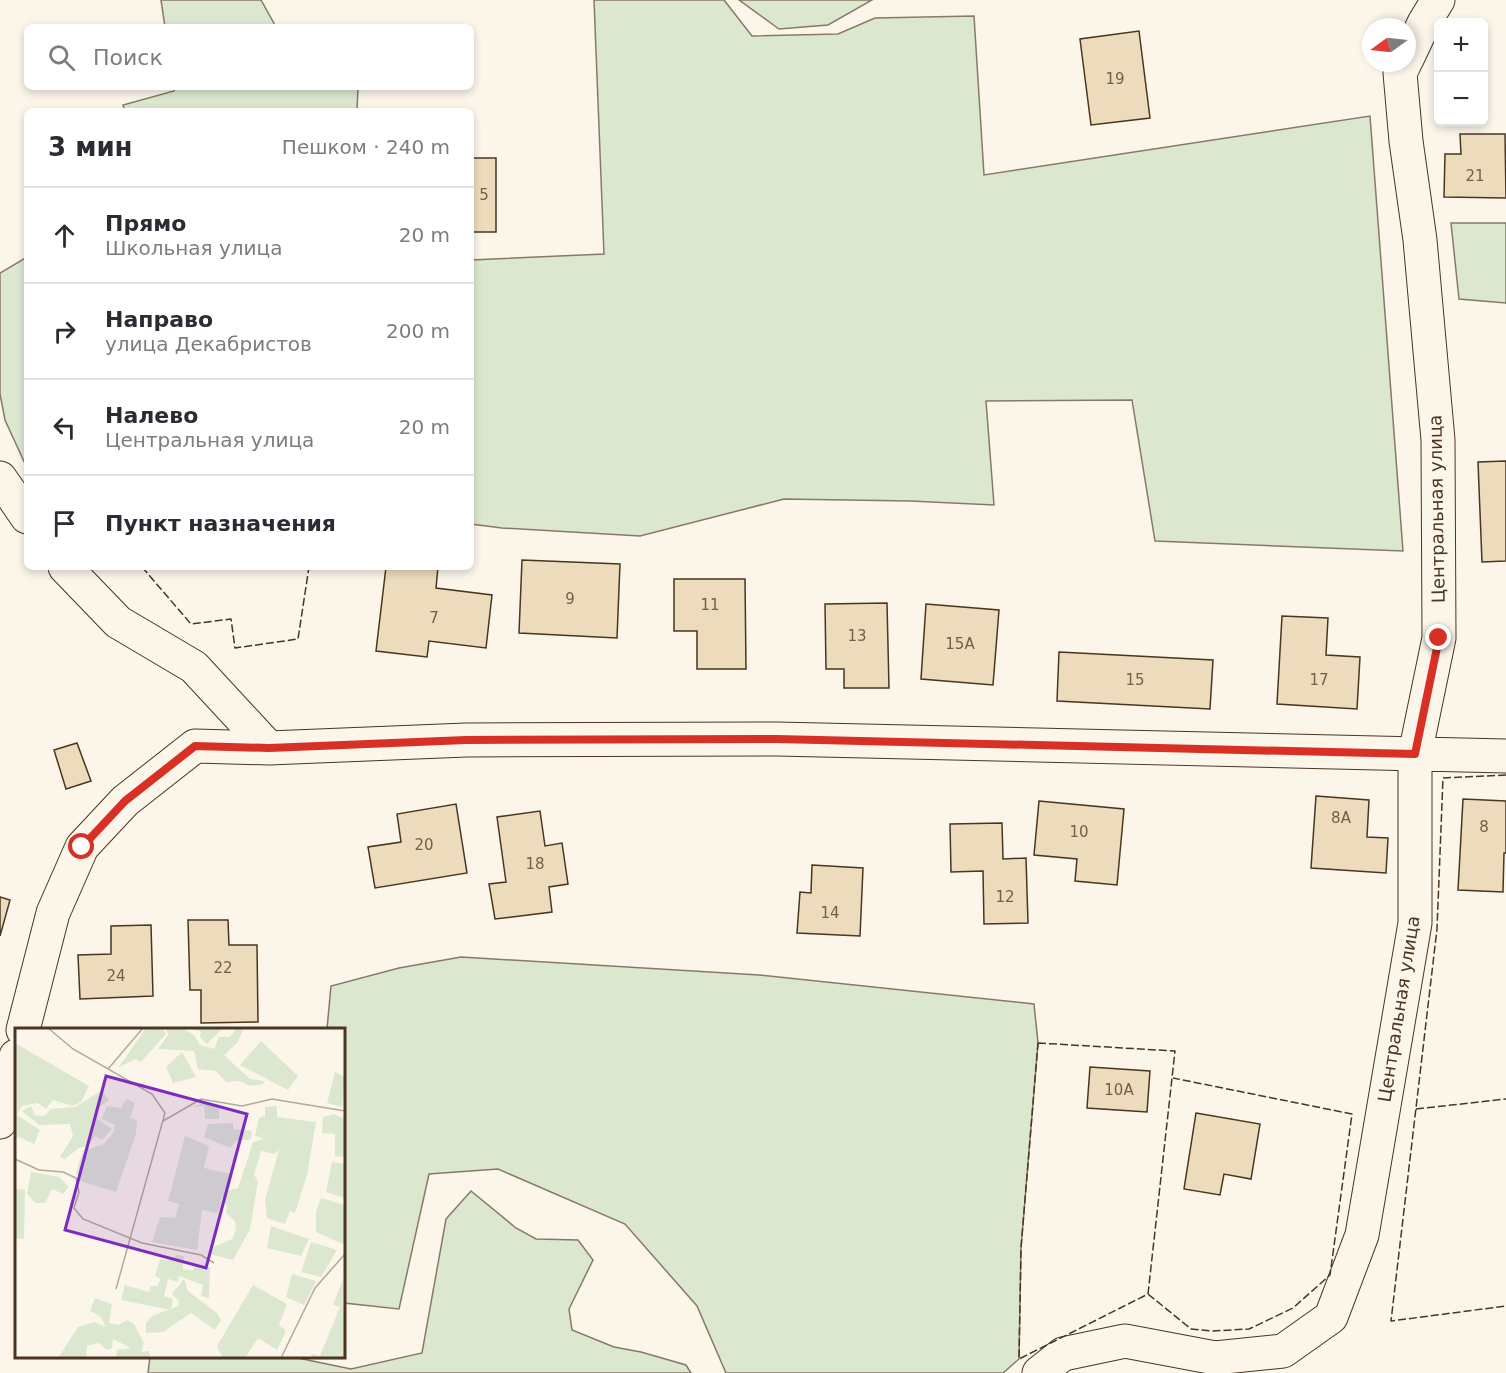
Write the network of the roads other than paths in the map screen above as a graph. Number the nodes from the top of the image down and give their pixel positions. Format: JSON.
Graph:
{"nodes":[{"id":1,"x":1438,"y":0,"type":"edge"},
{"id":2,"x":1416,"y":40,"type":"edge"},
{"id":3,"x":1400,"y":72,"type":"edge"},
{"id":4,"x":0,"y":478,"type":"edge"},
{"id":5,"x":24,"y":513,"type":"edge"},
{"id":6,"x":68,"y":570,"type":"edge"},
{"id":7,"x":269,"y":748,"type":"junction"},
{"id":8,"x":1415,"y":754,"type":"junction"},
{"id":9,"x":1506,"y":756,"type":"edge"},
{"id":10,"x":23,"y":1028,"type":"edge"},
{"id":11,"x":15,"y":1060,"type":"edge"},
{"id":12,"x":0,"y":1122,"type":"edge"},
{"id":13,"x":1039,"y":1373,"type":"edge"}],
"edges":[{"from":1,"to":2,"type":"street","name":"Центральная улица"},
{"from":3,"to":8,"type":"street","name":"Центральная улица"},
{"from":4,"to":5,"type":"street"},
{"from":6,"to":7,"type":"street"},
{"from":7,"to":8,"type":"street"},
{"from":7,"to":10,"type":"street"},
{"from":8,"to":9,"type":"street"},
{"from":8,"to":13,"type":"street","name":"Центральная улица"},
{"from":11,"to":12,"type":"street"}]}
